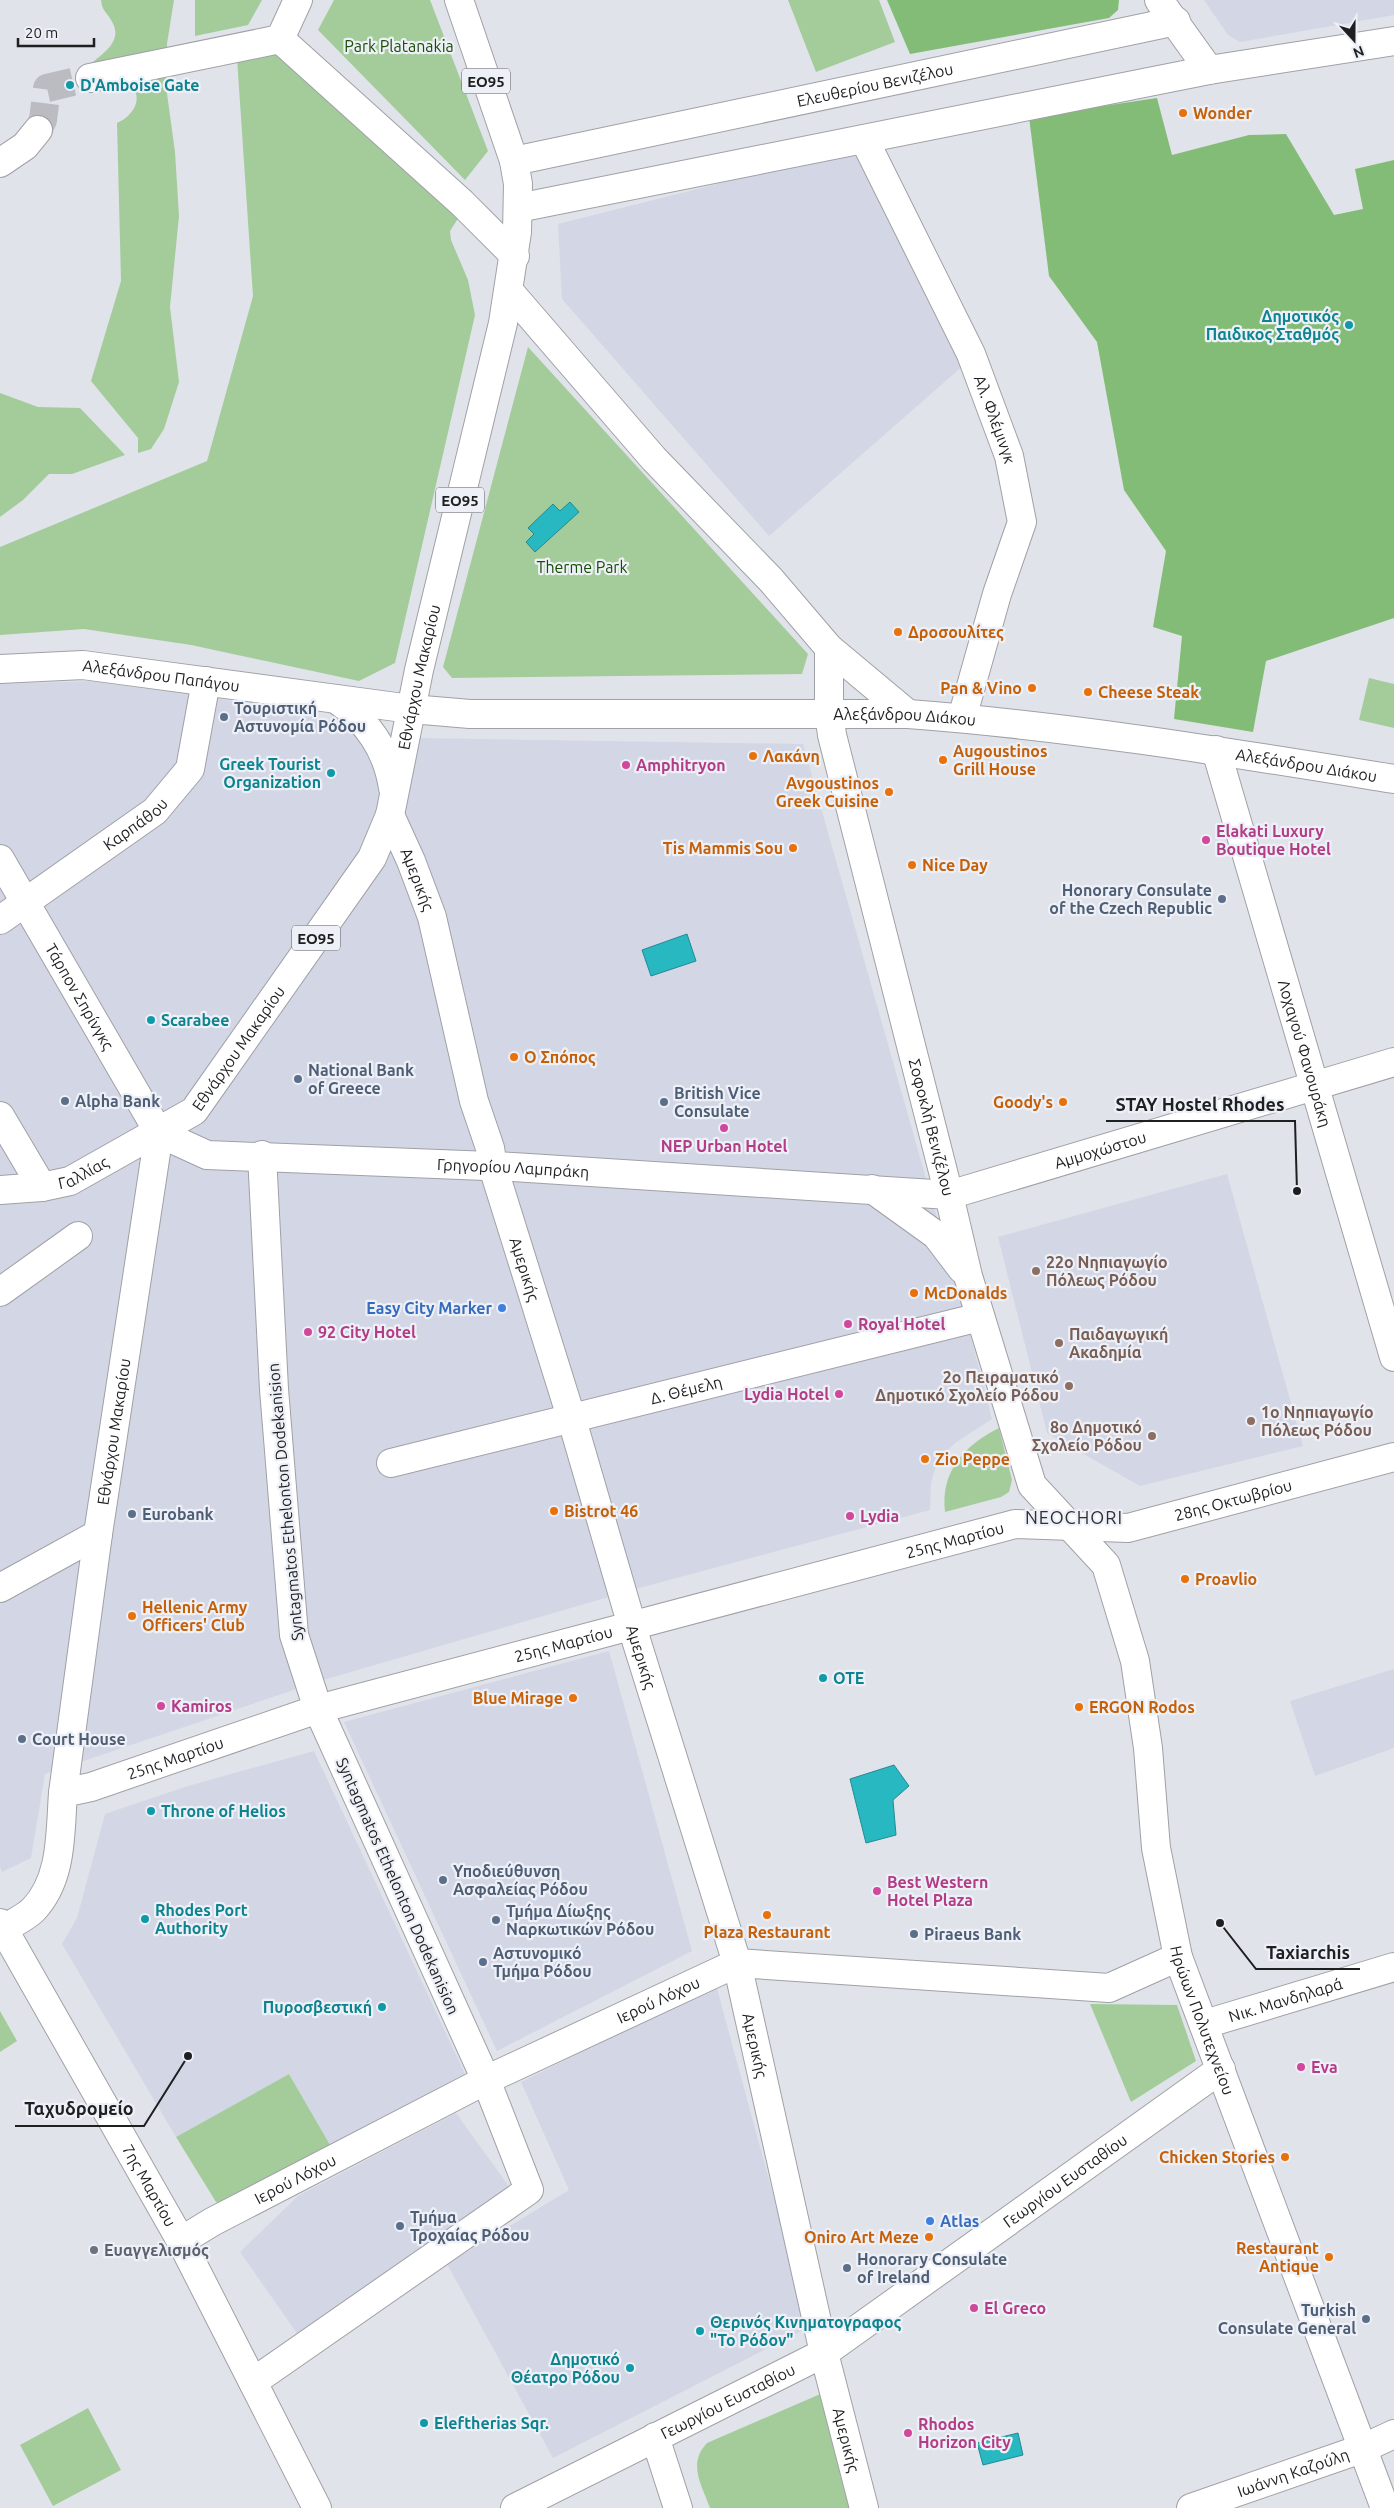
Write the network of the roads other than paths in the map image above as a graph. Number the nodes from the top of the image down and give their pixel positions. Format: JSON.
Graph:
{"nodes":[{"id":1,"x":298,"y":0,"type":"edge"},
{"id":2,"x":459,"y":0,"type":"edge"},
{"id":3,"x":1159,"y":0,"type":"edge"},
{"id":4,"x":1176,"y":21,"type":"junction"},
{"id":5,"x":280,"y":39,"type":"junction"},
{"id":6,"x":1394,"y":41,"type":"edge"},
{"id":7,"x":1209,"y":70,"type":"junction"},
{"id":8,"x":90,"y":78,"type":"tunnel mouth"},
{"id":9,"x":38,"y":130,"type":"tunnel mouth"},
{"id":10,"x":864,"y":139,"type":"junction"},
{"id":11,"x":514,"y":161,"type":"junction"},
{"id":12,"x":0,"y":163,"type":"edge"},
{"id":13,"x":518,"y":208,"type":"junction"},
{"id":14,"x":515,"y":256,"type":"junction"},
{"id":15,"x":509,"y":292,"type":"junction"},
{"id":16,"x":828,"y":648,"type":"junction"},
{"id":17,"x":0,"y":669,"type":"edge"},
{"id":18,"x":206,"y":681,"type":"junction"},
{"id":19,"x":336,"y":699,"type":"junction"},
{"id":20,"x":411,"y":709,"type":"junction"},
{"id":21,"x":830,"y":712,"type":"junction"},
{"id":22,"x":908,"y":714,"type":"junction"},
{"id":23,"x":962,"y":718,"type":"junction"},
{"id":24,"x":1216,"y":750,"type":"junction"},
{"id":25,"x":1394,"y":779,"type":"edge"},
{"id":26,"x":392,"y":805,"type":"junction"},
{"id":27,"x":0,"y":860,"type":"edge"},
{"id":28,"x":26,"y":902,"type":"junction"},
{"id":29,"x":0,"y":920,"type":"edge"},
{"id":30,"x":1394,"y":1062,"type":"edge"},
{"id":31,"x":1314,"y":1086,"type":"junction"},
{"id":32,"x":0,"y":1116,"type":"edge"},
{"id":33,"x":159,"y":1133,"type":"junction"},
{"id":34,"x":262,"y":1155,"type":"junction"},
{"id":35,"x":493,"y":1167,"type":"junction"},
{"id":36,"x":42,"y":1187,"type":"junction"},
{"id":37,"x":872,"y":1189,"type":"junction"},
{"id":38,"x":0,"y":1190,"type":"edge"},
{"id":39,"x":949,"y":1195,"type":"junction"},
{"id":40,"x":78,"y":1236,"type":"dead end"},
{"id":41,"x":968,"y":1276,"type":"junction"},
{"id":42,"x":0,"y":1292,"type":"edge"},
{"id":43,"x":980,"y":1317,"type":"junction"},
{"id":44,"x":1394,"y":1357,"type":"edge"},
{"id":45,"x":572,"y":1420,"type":"junction"},
{"id":46,"x":1394,"y":1457,"type":"edge"},
{"id":47,"x":391,"y":1463,"type":"dead end"},
{"id":48,"x":1070,"y":1527,"type":"junction"},
{"id":49,"x":98,"y":1534,"type":"junction"},
{"id":50,"x":0,"y":1588,"type":"edge"},
{"id":51,"x":632,"y":1627,"type":"junction"},
{"id":52,"x":318,"y":1709,"type":"junction"},
{"id":53,"x":63,"y":1793,"type":"junction"},
{"id":54,"x":2,"y":1926,"type":"edge"},
{"id":55,"x":1178,"y":1957,"type":"junction"},
{"id":56,"x":737,"y":1963,"type":"junction"},
{"id":57,"x":1394,"y":1967,"type":"edge"},
{"id":58,"x":1205,"y":2024,"type":"junction"},
{"id":59,"x":1222,"y":2069,"type":"junction"},
{"id":60,"x":486,"y":2080,"type":"junction"},
{"id":61,"x":181,"y":2242,"type":"junction"},
{"id":62,"x":824,"y":2353,"type":"junction"},
{"id":63,"x":253,"y":2382,"type":"junction"},
{"id":64,"x":1394,"y":2434,"type":"edge"},
{"id":65,"x":655,"y":2437,"type":"junction"},
{"id":66,"x":1364,"y":2448,"type":"junction"},
{"id":67,"x":318,"y":2508,"type":"edge"},
{"id":68,"x":515,"y":2508,"type":"edge"},
{"id":69,"x":678,"y":2508,"type":"edge"},
{"id":70,"x":864,"y":2508,"type":"edge"},
{"id":71,"x":1190,"y":2508,"type":"edge"},
{"id":72,"x":1385,"y":2508,"type":"edge"}],
"edges":[{"from":1,"to":5,"type":"street"},
{"from":2,"to":11,"type":"street","number":"ΕΟ95"},
{"from":3,"to":4,"type":"street"},
{"from":4,"to":7,"type":"street"},
{"from":4,"to":11,"type":"street","name":"Ελευθερίου Βενιζέλου"},
{"from":5,"to":8,"type":"street"},
{"from":5,"to":14,"type":"street"},
{"from":6,"to":7,"type":"street"},
{"from":7,"to":10,"type":"street"},
{"from":9,"to":12,"type":"street"},
{"from":10,"to":13,"type":"street"},
{"from":10,"to":23,"type":"street","name":"Αλ. Φλέμινγκ"},
{"from":11,"to":13,"type":"street","number":"ΕΟ95"},
{"from":13,"to":14,"type":"street","number":"ΕΟ95"},
{"from":14,"to":15,"type":"street","name":"Εθνάρχου Μακαρίου","number":"ΕΟ95"},
{"from":15,"to":16,"type":"street"},
{"from":15,"to":20,"type":"street","name":"Εθνάρχου Μακαρίου","number":"ΕΟ95"},
{"from":16,"to":21,"type":"street","name":"Σοφοκλή Βενιζέλου"},
{"from":16,"to":22,"type":"street"},
{"from":17,"to":18,"type":"street","name":"Αλεξάνδρου Παπάγου"},
{"from":18,"to":19,"type":"street","name":"Αλεξάνδρου Παπάγου"},
{"from":18,"to":28,"type":"street","name":"Καρπάθου"},
{"from":19,"to":20,"type":"street","name":"Αλεξάνδρου Παπάγου"},
{"from":19,"to":26,"type":"street","name":"Αμερικής"},
{"from":20,"to":21,"type":"street","name":"Αλεξάνδρου Διάκου"},
{"from":20,"to":26,"type":"street","name":"Εθνάρχου Μακαρίου","number":"ΕΟ95"},
{"from":21,"to":22,"type":"street","name":"Αλεξάνδρου Διάκου"},
{"from":21,"to":39,"type":"street","name":"Σοφοκλή Βενιζέλου"},
{"from":22,"to":23,"type":"street","name":"Αλεξάνδρου Διάκου"},
{"from":23,"to":24,"type":"street","name":"Αλεξάνδρου Διάκου"},
{"from":24,"to":25,"type":"street","name":"Αλεξάνδρου Διάκου"},
{"from":24,"to":31,"type":"street","name":"Λοχαγού Φανουράκη"},
{"from":26,"to":33,"type":"street","name":"Εθνάρχου Μακαρίου","number":"ΕΟ95"},
{"from":26,"to":35,"type":"street","name":"Αμερικής"},
{"from":27,"to":28,"type":"street","name":"Τάρπον Σπρίνγκς"},
{"from":28,"to":29,"type":"street","name":"Καρπάθου"},
{"from":28,"to":33,"type":"street","name":"Τάρπον Σπρίνγκς"},
{"from":30,"to":31,"type":"street","name":"Αμμοχώστου"},
{"from":31,"to":39,"type":"street","name":"Αμμοχώστου"},
{"from":31,"to":44,"type":"street","name":"Λοχαγού Φανουράκη"},
{"from":32,"to":36,"type":"street"},
{"from":33,"to":34,"type":"street","name":"Γρηγορίου Λαμπράκη"},
{"from":33,"to":36,"type":"street","name":"Γαλλίας","number":"ΕΟ95"},
{"from":33,"to":49,"type":"street","name":"Εθνάρχου Μακαρίου"},
{"from":34,"to":35,"type":"street","name":"Γρηγορίου Λαμπράκη"},
{"from":34,"to":52,"type":"street","name":"Syntagmatos Ethelonton Dodekanision"},
{"from":35,"to":37,"type":"street","name":"Γρηγορίου Λαμπράκη"},
{"from":35,"to":45,"type":"street","name":"Αμερικής"},
{"from":36,"to":38,"type":"street","name":"Γαλλίας","number":"ΕΟ95"},
{"from":37,"to":39,"type":"street","name":"Γρηγορίου Λαμπράκη"},
{"from":37,"to":41,"type":"street"},
{"from":39,"to":41,"type":"street","name":"Σοφοκλή Βενιζέλου"},
{"from":40,"to":42,"type":"street"},
{"from":41,"to":43,"type":"street","name":"Σοφοκλή Βενιζέλου"},
{"from":43,"to":45,"type":"street","name":"Δ. Θέμελη"},
{"from":43,"to":48,"type":"street","name":"Σοφοκλή Βενιζέλου"},
{"from":45,"to":47,"type":"street","name":"Δ. Θέμελη"},
{"from":45,"to":51,"type":"street","name":"Αμερικής"},
{"from":46,"to":48,"type":"street","name":"28ης Οκτωβρίου"},
{"from":48,"to":51,"type":"street","name":"25ης Μαρτίου"},
{"from":48,"to":55,"type":"street","name":"Ηρώων Πολυτεχνείου"},
{"from":49,"to":50,"type":"street"},
{"from":49,"to":53,"type":"street","name":"Εθνάρχου Μακαρίου"},
{"from":51,"to":52,"type":"street","name":"25ης Μαρτίου"},
{"from":51,"to":56,"type":"street","name":"Αμερικής"},
{"from":52,"to":53,"type":"street","name":"25ης Μαρτίου"},
{"from":52,"to":60,"type":"street","name":"Syntagmatos Ethelonton Dodekanision"},
{"from":53,"to":54,"type":"street","name":"Εθνάρχου Μακαρίου"},
{"from":54,"to":61,"type":"street","name":"7ης Μαρτίου"},
{"from":55,"to":56,"type":"street","name":"Ιερού Λόχου"},
{"from":55,"to":58,"type":"street","name":"Ηρώων Πολυτεχνείου"},
{"from":56,"to":60,"type":"street","name":"Ιερού Λόχου"},
{"from":56,"to":62,"type":"street","name":"Αμερικής"},
{"from":57,"to":58,"type":"street","name":"Νικ. Μανδηλαρά"},
{"from":58,"to":59,"type":"street","name":"Ηρώων Πολυτεχνείου"},
{"from":59,"to":62,"type":"street","name":"Γεωργίου Ευσταθίου"},
{"from":59,"to":66,"type":"street","name":"Ηρώων Πολυτεχνείου"},
{"from":60,"to":61,"type":"street","name":"Ιερού Λόχου"},
{"from":60,"to":63,"type":"street","name":"Syntagmatos Ethelonton Dodekanision"},
{"from":61,"to":63,"type":"street","name":"7ης Μαρτίου"},
{"from":62,"to":65,"type":"street","name":"Γεωργίου Ευσταθίου"},
{"from":62,"to":70,"type":"street","name":"Αμερικής"},
{"from":63,"to":67,"type":"street","name":"7ης Μαρτίου"},
{"from":64,"to":66,"type":"street","name":"Ιωάννη Καζούλη"},
{"from":65,"to":68,"type":"street","name":"Γεωργίου Ευσταθίου"},
{"from":65,"to":69,"type":"street"},
{"from":66,"to":71,"type":"street","name":"Ιωάννη Καζούλη"},
{"from":66,"to":72,"type":"street","name":"Ηρώων Πολυτεχνείου"}]}
